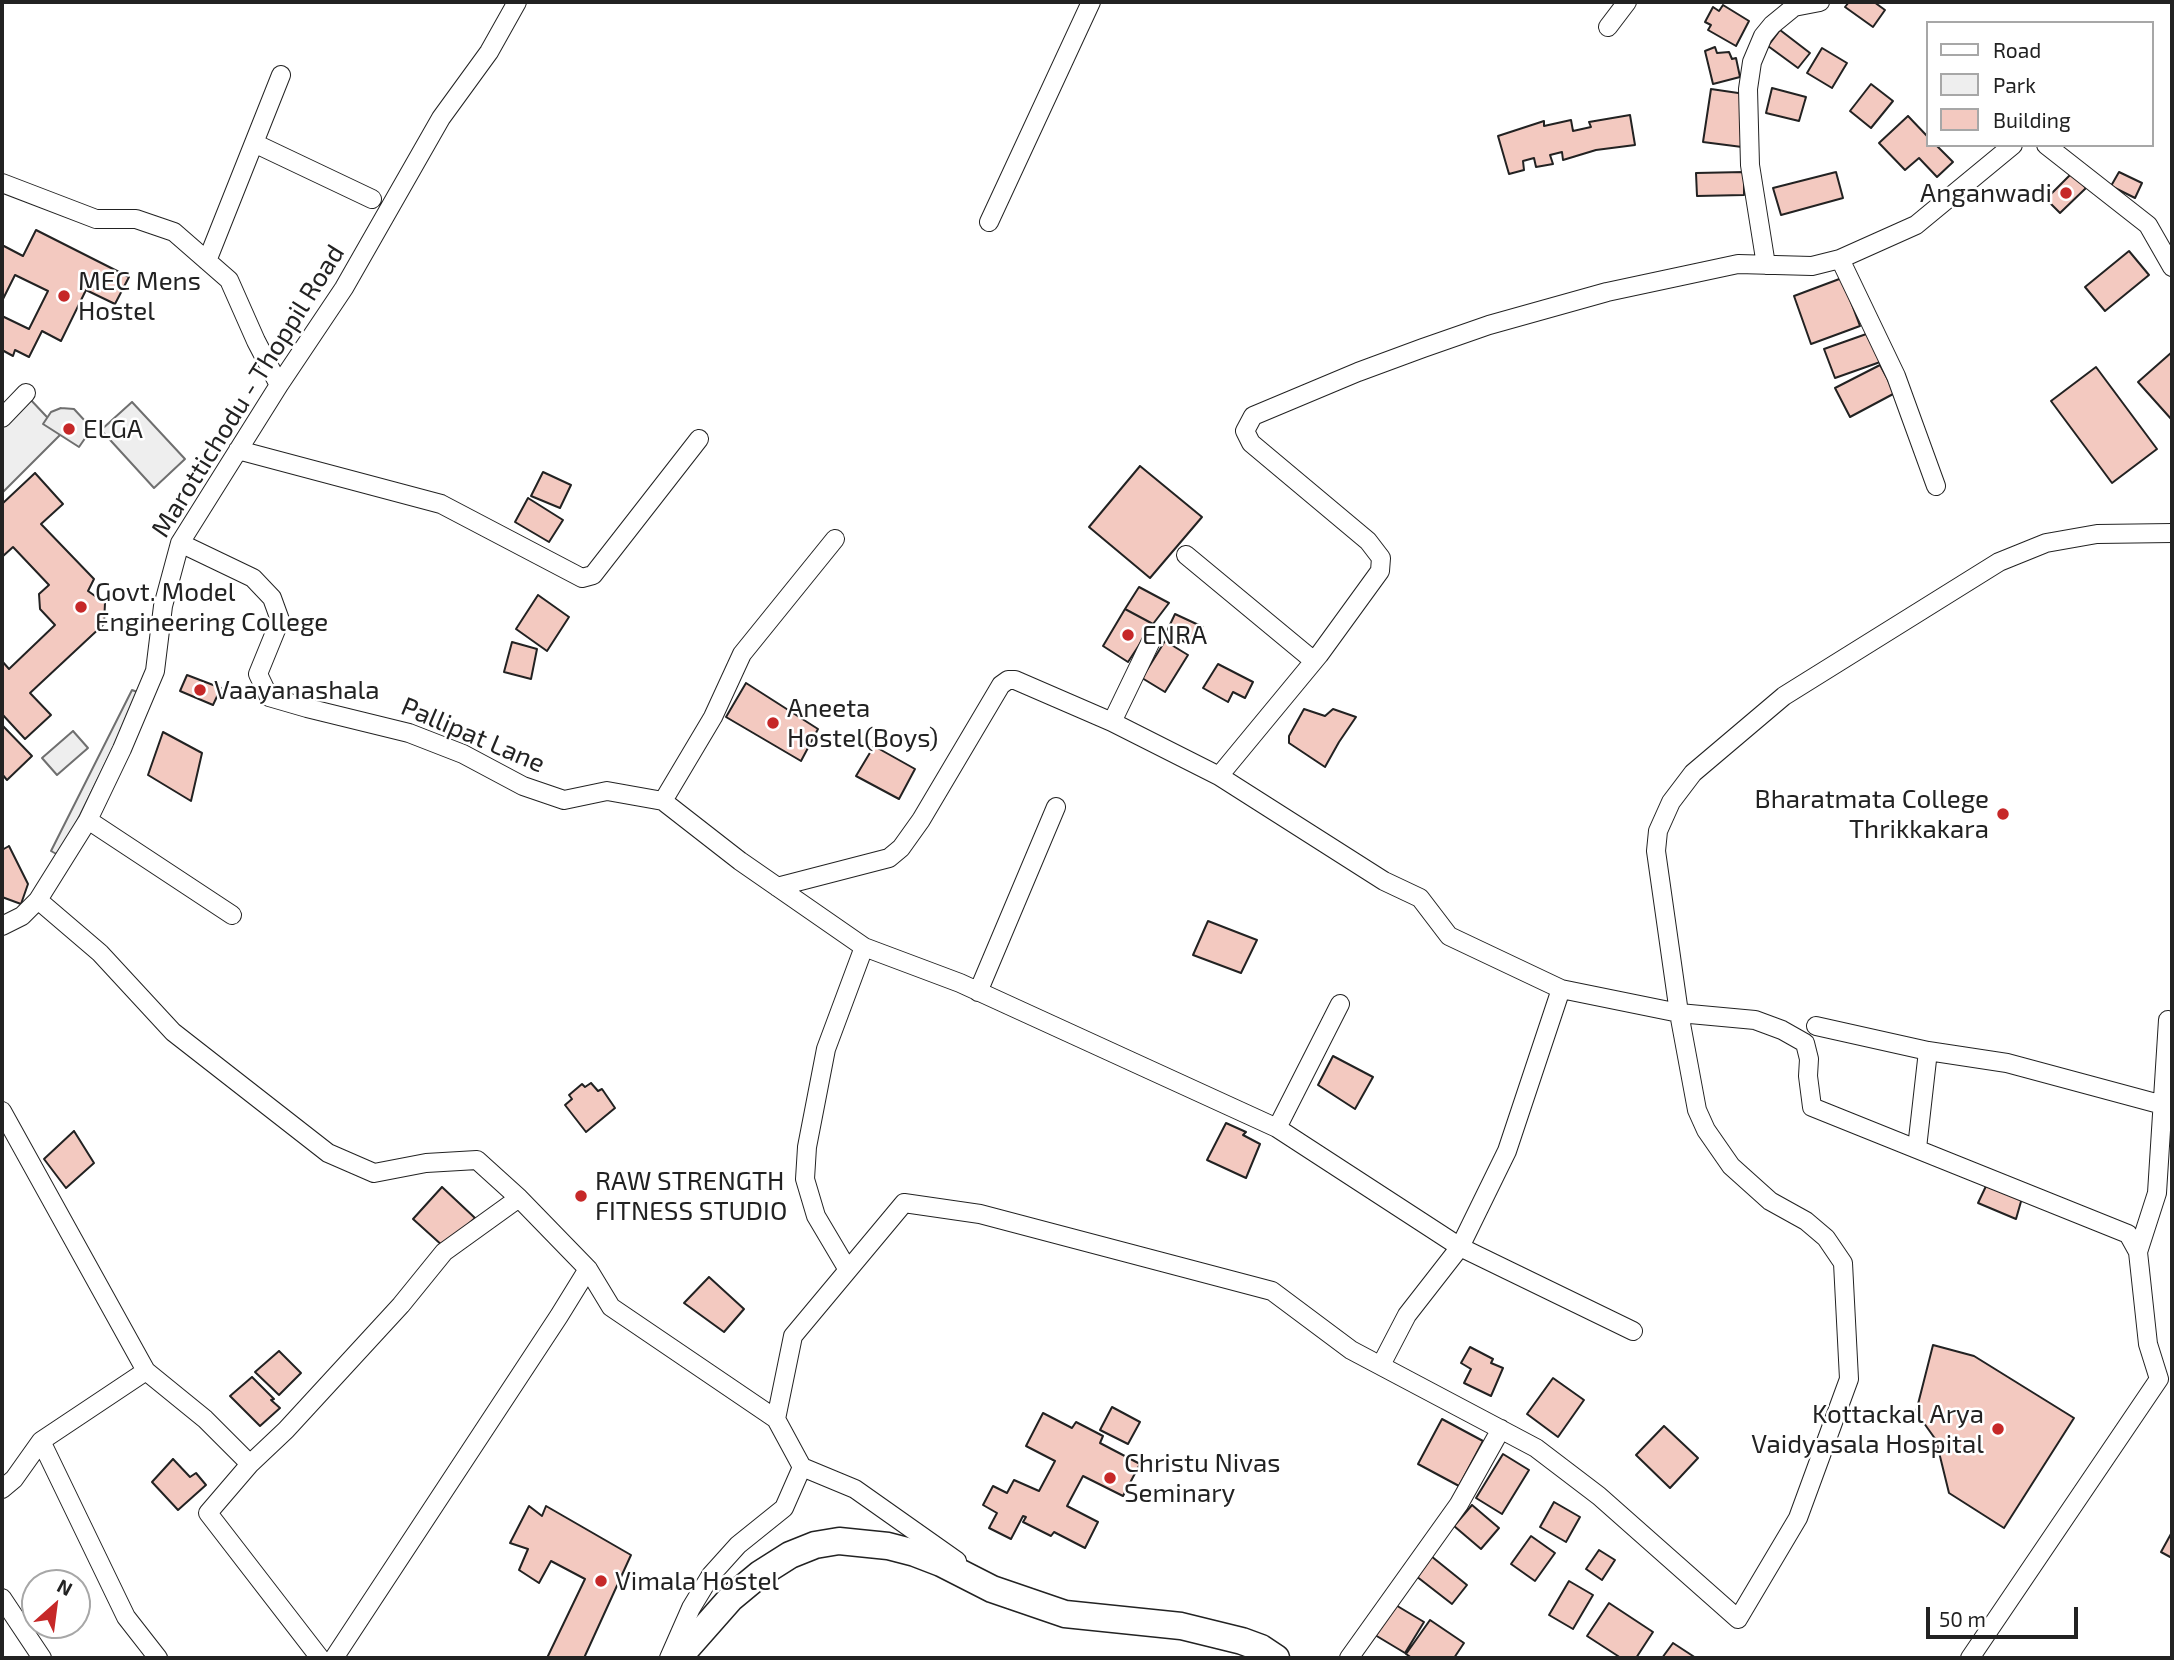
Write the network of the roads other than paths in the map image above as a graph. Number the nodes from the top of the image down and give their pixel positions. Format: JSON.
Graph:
{"nodes":[{"id":1,"x":517,"y":2,"type":"edge"},
{"id":2,"x":1091,"y":2,"type":"edge"},
{"id":3,"x":1627,"y":2,"type":"edge"},
{"id":4,"x":1820,"y":2,"type":"edge"},
{"id":5,"x":1608,"y":27,"type":"dead end"},
{"id":6,"x":281,"y":75,"type":"dead end"},
{"id":7,"x":254,"y":143,"type":"junction"},
{"id":8,"x":2011,"y":147,"type":"edge"},
{"id":9,"x":2049,"y":147,"type":"edge"},
{"id":10,"x":2,"y":183,"type":"edge"},
{"id":11,"x":372,"y":199,"type":"dead end"},
{"id":12,"x":989,"y":222,"type":"dead end"},
{"id":13,"x":1840,"y":258,"type":"junction"},
{"id":14,"x":207,"y":261,"type":"junction"},
{"id":15,"x":1766,"y":265,"type":"junction"},
{"id":16,"x":2172,"y":267,"type":"edge"},
{"id":17,"x":279,"y":385,"type":"junction"},
{"id":18,"x":26,"y":393,"type":"dead end"},
{"id":19,"x":2,"y":418,"type":"edge"},
{"id":20,"x":699,"y":439,"type":"dead end"},
{"id":21,"x":238,"y":450,"type":"junction"},
{"id":22,"x":1936,"y":486,"type":"dead end"},
{"id":23,"x":2172,"y":533,"type":"edge"},
{"id":24,"x":835,"y":539,"type":"dead end"},
{"id":25,"x":180,"y":543,"type":"junction"},
{"id":26,"x":1186,"y":555,"type":"dead end"},
{"id":27,"x":1153,"y":637,"type":"dead end"},
{"id":28,"x":1314,"y":662,"type":"junction"},
{"id":29,"x":1112,"y":722,"type":"junction"},
{"id":30,"x":1219,"y":776,"type":"junction"},
{"id":31,"x":663,"y":801,"type":"junction"},
{"id":32,"x":1056,"y":807,"type":"dead end"},
{"id":33,"x":88,"y":820,"type":"junction"},
{"id":34,"x":777,"y":887,"type":"junction"},
{"id":35,"x":38,"y":900,"type":"junction"},
{"id":36,"x":232,"y":915,"type":"dead end"},
{"id":37,"x":2,"y":926,"type":"edge"},
{"id":38,"x":864,"y":947,"type":"junction"},
{"id":39,"x":1562,"y":989,"type":"junction"},
{"id":40,"x":978,"y":992,"type":"junction"},
{"id":41,"x":1340,"y":1004,"type":"dead end"},
{"id":42,"x":1679,"y":1013,"type":"junction"},
{"id":43,"x":2168,"y":1020,"type":"dead end"},
{"id":44,"x":1816,"y":1026,"type":"dead end"},
{"id":45,"x":1928,"y":1051,"type":"junction"},
{"id":46,"x":2163,"y":1105,"type":"junction"},
{"id":47,"x":2,"y":1111,"type":"edge"},
{"id":48,"x":1277,"y":1128,"type":"junction"},
{"id":49,"x":1917,"y":1148,"type":"junction"},
{"id":50,"x":519,"y":1198,"type":"junction"},
{"id":51,"x":1460,"y":1247,"type":"junction"},
{"id":52,"x":2138,"y":1252,"type":"junction"},
{"id":53,"x":587,"y":1269,"type":"junction"},
{"id":54,"x":848,"y":1270,"type":"junction"},
{"id":55,"x":1633,"y":1331,"type":"dead end"},
{"id":56,"x":1381,"y":1365,"type":"junction"},
{"id":57,"x":146,"y":1371,"type":"junction"},
{"id":58,"x":776,"y":1419,"type":"junction"},
{"id":59,"x":1501,"y":1429,"type":"junction"},
{"id":60,"x":41,"y":1441,"type":"junction"},
{"id":61,"x":250,"y":1464,"type":"junction"},
{"id":62,"x":802,"y":1467,"type":"junction"},
{"id":63,"x":2,"y":1489,"type":"edge"},
{"id":64,"x":1002,"y":1593,"type":"junction"},
{"id":65,"x":2,"y":1598,"type":"edge"},
{"id":66,"x":41,"y":1658,"type":"edge"},
{"id":67,"x":158,"y":1658,"type":"edge"},
{"id":68,"x":320,"y":1658,"type":"edge"},
{"id":69,"x":334,"y":1658,"type":"edge"},
{"id":70,"x":669,"y":1658,"type":"edge"},
{"id":71,"x":678,"y":1658,"type":"edge"},
{"id":72,"x":1276,"y":1658,"type":"edge"},
{"id":73,"x":1349,"y":1658,"type":"edge"},
{"id":74,"x":1970,"y":1658,"type":"edge"}],
"edges":[{"from":1,"to":17,"type":"street","name":"Marottichodu - Thoppil Road"},
{"from":2,"to":12,"type":"street"},
{"from":3,"to":5,"type":"street"},
{"from":4,"to":15,"type":"street"},
{"from":6,"to":7,"type":"street"},
{"from":7,"to":11,"type":"street"},
{"from":7,"to":14,"type":"street"},
{"from":8,"to":13,"type":"street"},
{"from":9,"to":16,"type":"street"},
{"from":10,"to":14,"type":"street"},
{"from":13,"to":15,"type":"street"},
{"from":13,"to":22,"type":"street"},
{"from":14,"to":17,"type":"street"},
{"from":15,"to":28,"type":"street"},
{"from":17,"to":21,"type":"street","name":"Marottichodu - Thoppil Road"},
{"from":18,"to":19,"type":"street"},
{"from":20,"to":21,"type":"street"},
{"from":21,"to":25,"type":"street","name":"Marottichodu - Thoppil Road"},
{"from":23,"to":42,"type":"street"},
{"from":24,"to":31,"type":"street"},
{"from":25,"to":31,"type":"street","name":"Pallipat Lane"},
{"from":25,"to":33,"type":"street","name":"Marottichodu - Thoppil Road"},
{"from":26,"to":28,"type":"street"},
{"from":27,"to":29,"type":"street"},
{"from":28,"to":30,"type":"street"},
{"from":29,"to":30,"type":"street"},
{"from":29,"to":34,"type":"street"},
{"from":30,"to":39,"type":"street"},
{"from":31,"to":34,"type":"street"},
{"from":32,"to":40,"type":"street"},
{"from":33,"to":35,"type":"street","name":"Marottichodu - Thoppil Road"},
{"from":33,"to":36,"type":"street"},
{"from":34,"to":38,"type":"street"},
{"from":35,"to":37,"type":"street","name":"Marottichodu - Thoppil Road"},
{"from":35,"to":50,"type":"street"},
{"from":38,"to":40,"type":"street"},
{"from":38,"to":54,"type":"street"},
{"from":39,"to":42,"type":"street"},
{"from":39,"to":51,"type":"street"},
{"from":40,"to":48,"type":"street"},
{"from":41,"to":48,"type":"street"},
{"from":42,"to":49,"type":"street"},
{"from":42,"to":59,"type":"street"},
{"from":43,"to":46,"type":"street"},
{"from":44,"to":45,"type":"street"},
{"from":45,"to":46,"type":"street"},
{"from":45,"to":49,"type":"street"},
{"from":46,"to":52,"type":"street"},
{"from":47,"to":57,"type":"street"},
{"from":48,"to":51,"type":"street"},
{"from":49,"to":52,"type":"street"},
{"from":50,"to":53,"type":"street"},
{"from":50,"to":61,"type":"street"},
{"from":51,"to":55,"type":"street"},
{"from":51,"to":56,"type":"street"},
{"from":52,"to":74,"type":"street"},
{"from":53,"to":58,"type":"street"},
{"from":53,"to":69,"type":"street"},
{"from":54,"to":56,"type":"street"},
{"from":54,"to":58,"type":"street"},
{"from":56,"to":59,"type":"street"},
{"from":57,"to":60,"type":"street"},
{"from":57,"to":61,"type":"street"},
{"from":58,"to":62,"type":"street"},
{"from":59,"to":73,"type":"street"},
{"from":60,"to":63,"type":"street"},
{"from":60,"to":67,"type":"street"},
{"from":61,"to":68,"type":"street"},
{"from":62,"to":64,"type":"street"},
{"from":62,"to":70,"type":"street"},
{"from":64,"to":71,"type":"main road"},
{"from":64,"to":72,"type":"main road"},
{"from":65,"to":66,"type":"street"}]}
